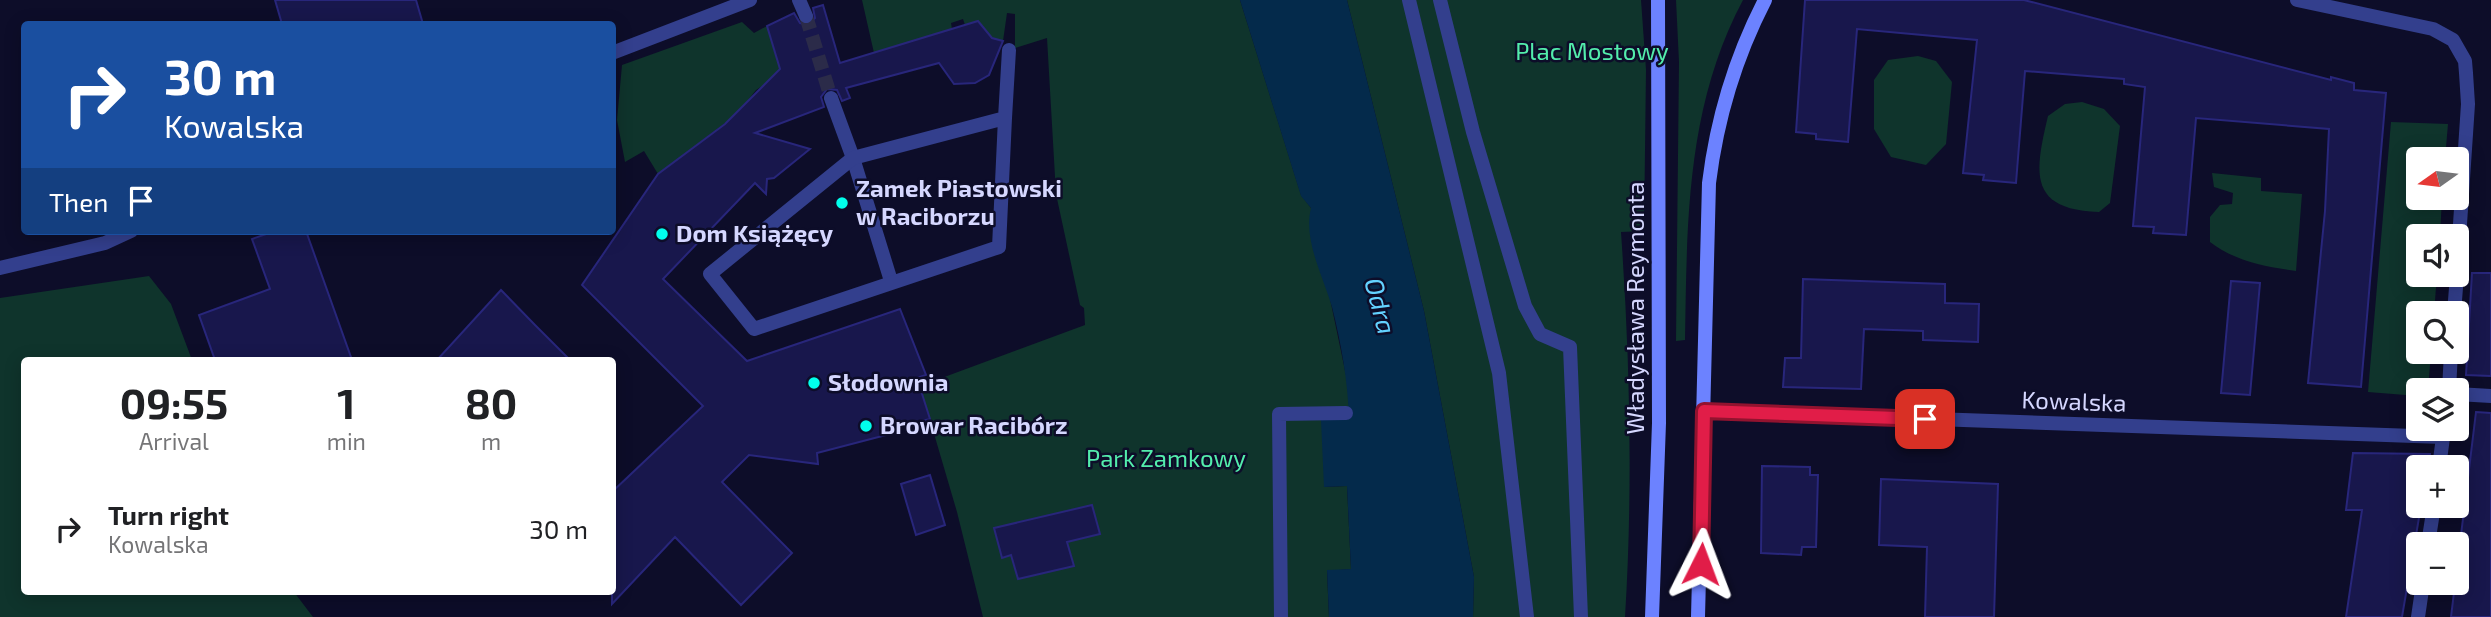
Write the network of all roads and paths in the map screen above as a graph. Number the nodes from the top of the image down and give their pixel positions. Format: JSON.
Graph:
{"nodes":[{"id":1,"x":750,"y":0,"type":"edge"},
{"id":2,"x":799,"y":0,"type":"edge"},
{"id":3,"x":1409,"y":0,"type":"edge"},
{"id":4,"x":1440,"y":0,"type":"edge"},
{"id":5,"x":1658,"y":0,"type":"edge"},
{"id":6,"x":1765,"y":0,"type":"edge"},
{"id":7,"x":2297,"y":0,"type":"edge"},
{"id":8,"x":806,"y":16,"type":"tunnel mouth"},
{"id":9,"x":616,"y":50,"type":"edge"},
{"id":10,"x":1009,"y":50,"type":"dead end"},
{"id":11,"x":831,"y":99,"type":"tunnel mouth"},
{"id":12,"x":1005,"y":118,"type":"junction"},
{"id":13,"x":853,"y":158,"type":"junction"},
{"id":14,"x":2460,"y":224,"type":"edge"},
{"id":15,"x":122,"y":235,"type":"edge"},
{"id":16,"x":0,"y":268,"type":"edge"},
{"id":17,"x":891,"y":281,"type":"junction"},
{"id":18,"x":2469,"y":395,"type":"edge"},
{"id":19,"x":2491,"y":396,"type":"edge"},
{"id":20,"x":1704,"y":411,"type":"junction"},
{"id":21,"x":1346,"y":413,"type":"dead end"},
{"id":22,"x":2406,"y":432,"type":"edge"},
{"id":23,"x":2421,"y":595,"type":"edge"},
{"id":24,"x":1281,"y":617,"type":"edge"},
{"id":25,"x":1527,"y":617,"type":"edge"},
{"id":26,"x":1581,"y":617,"type":"edge"},
{"id":27,"x":1652,"y":617,"type":"edge"},
{"id":28,"x":1698,"y":617,"type":"edge"},
{"id":29,"x":2418,"y":617,"type":"edge"}],
"edges":[{"from":1,"to":9,"type":"street"},
{"from":2,"to":8,"type":"street"},
{"from":3,"to":25,"type":"street"},
{"from":4,"to":26,"type":"street"},
{"from":5,"to":27,"type":"main road","name":"Władysława Reymonta"},
{"from":6,"to":20,"type":"main road"},
{"from":7,"to":14,"type":"street"},
{"from":10,"to":12,"type":"street"},
{"from":11,"to":13,"type":"street"},
{"from":12,"to":13,"type":"street"},
{"from":12,"to":17,"type":"street"},
{"from":13,"to":17,"type":"street"},
{"from":13,"to":17,"type":"street"},
{"from":15,"to":16,"type":"street"},
{"from":18,"to":19,"type":"street"},
{"from":20,"to":22,"type":"street","name":"Kowalska"},
{"from":20,"to":28,"type":"main road"},
{"from":21,"to":24,"type":"street"},
{"from":23,"to":29,"type":"street"}]}
